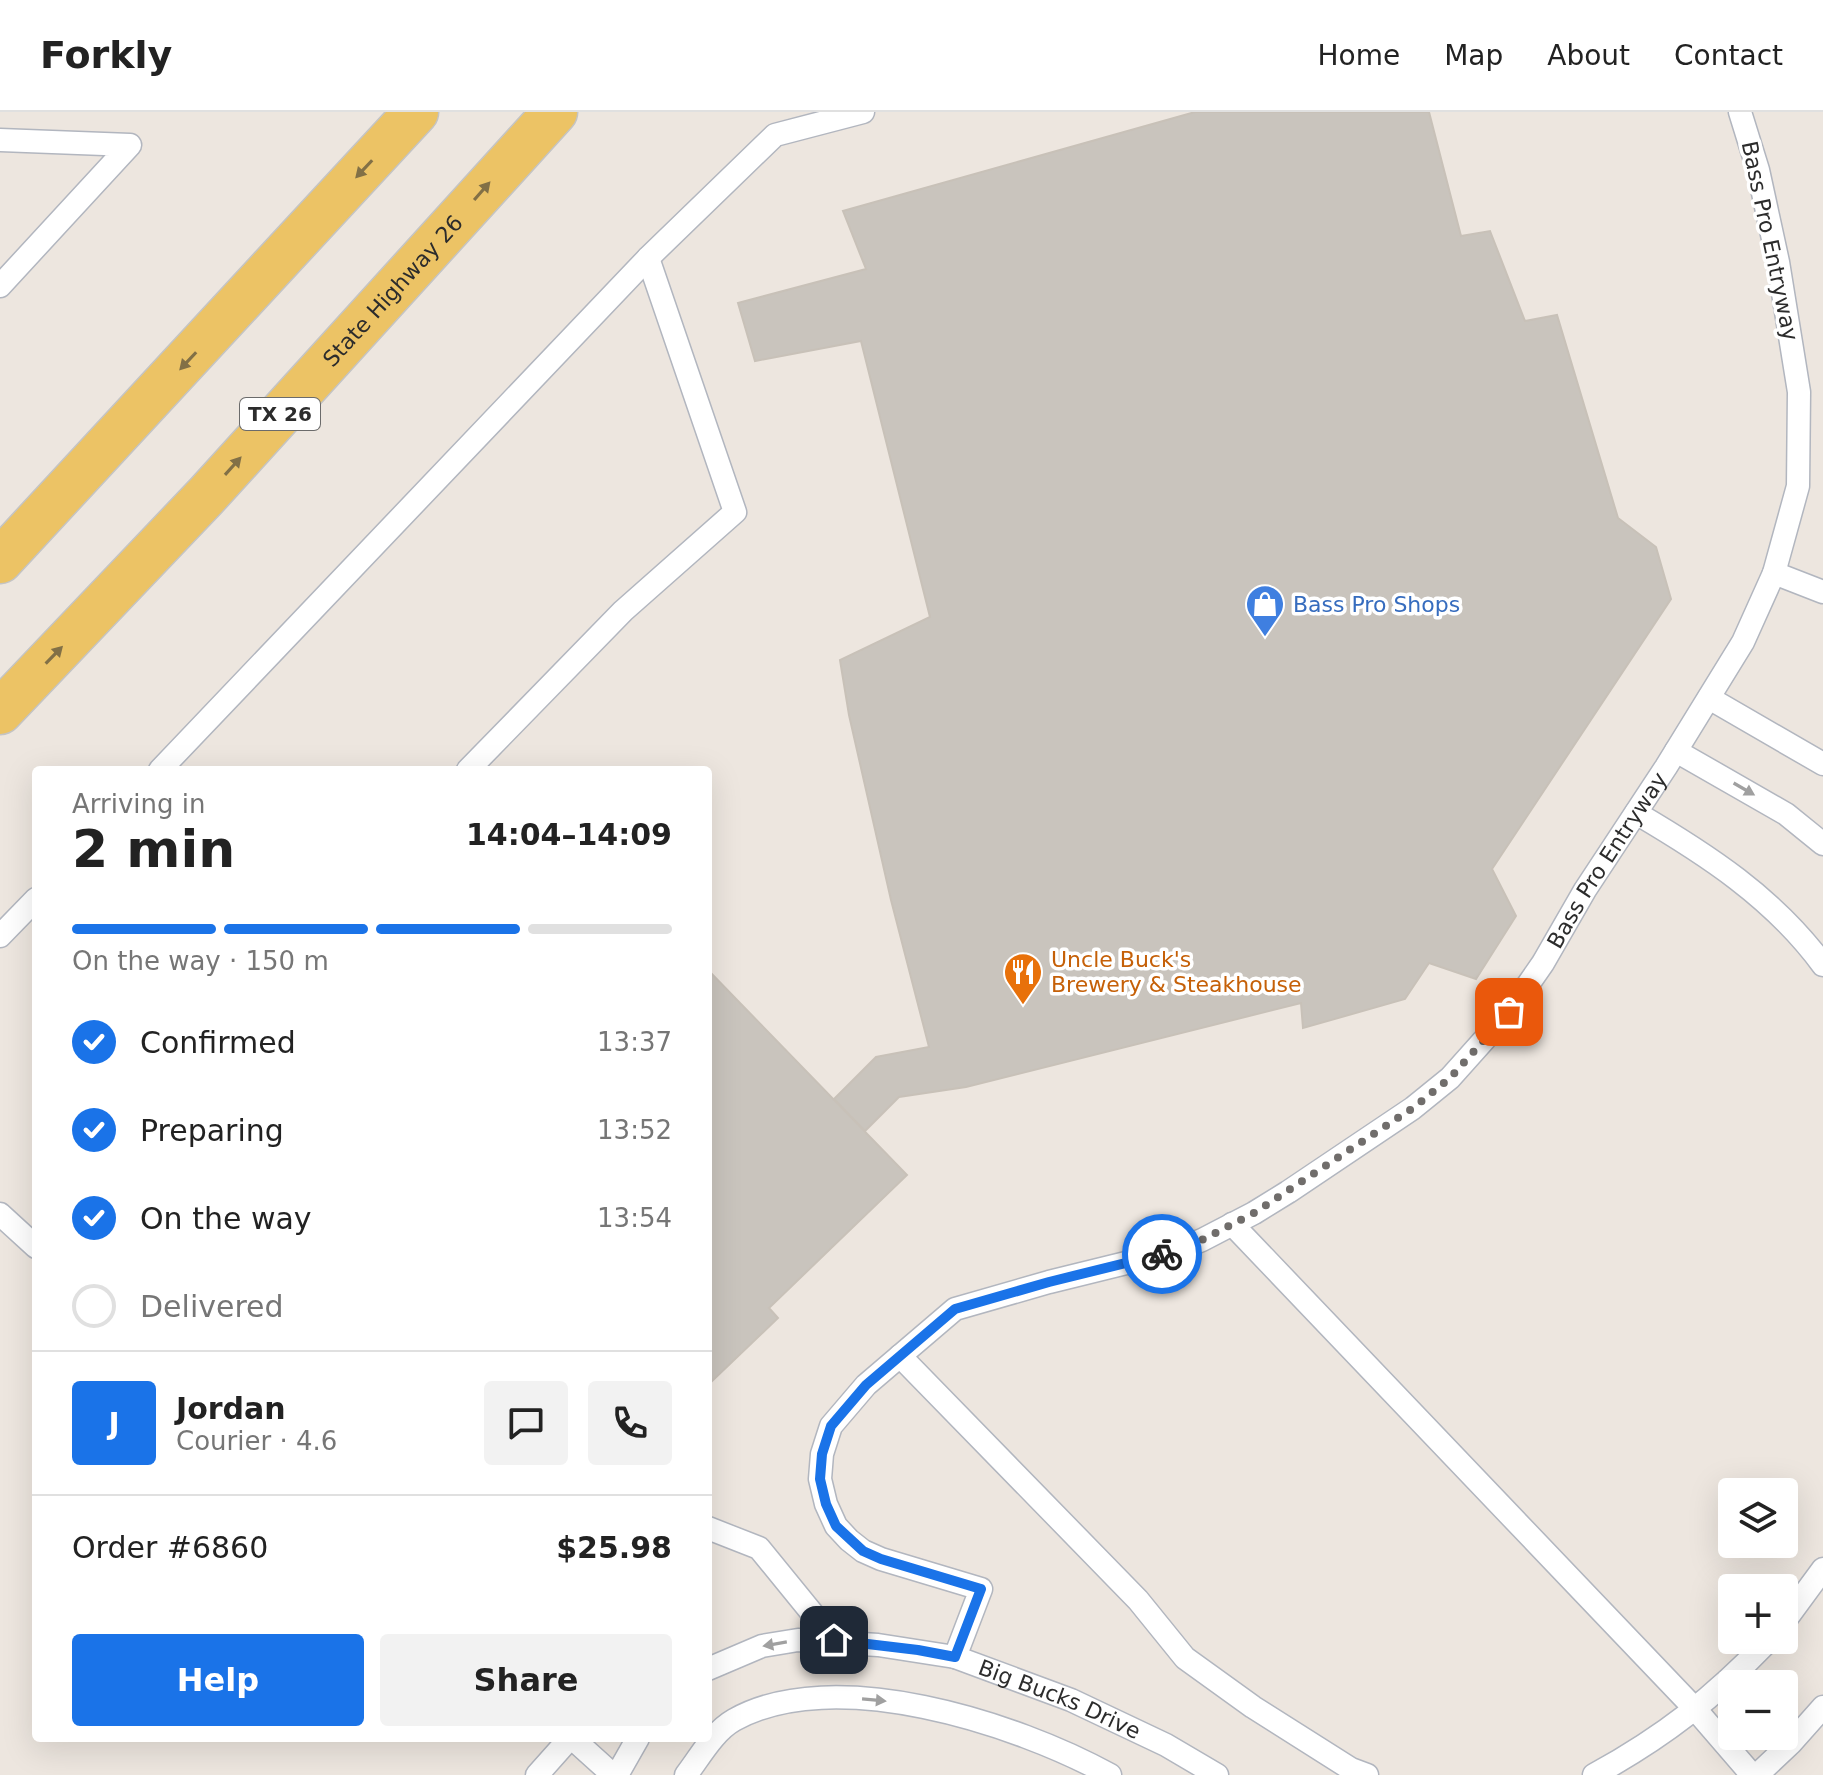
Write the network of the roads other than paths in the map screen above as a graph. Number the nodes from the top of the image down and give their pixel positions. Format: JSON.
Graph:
{"nodes":[{"id":1,"x":416,"y":112,"type":"edge"},
{"id":2,"x":530,"y":112,"type":"edge"},
{"id":3,"x":555,"y":112,"type":"edge"},
{"id":4,"x":863,"y":112,"type":"edge"},
{"id":5,"x":1740,"y":112,"type":"edge"},
{"id":6,"x":0,"y":140,"type":"edge"},
{"id":7,"x":513,"y":156,"type":"junction"},
{"id":8,"x":648,"y":258,"type":"junction"},
{"id":9,"x":0,"y":286,"type":"edge"},
{"id":10,"x":0,"y":561,"type":"edge"},
{"id":11,"x":1774,"y":573,"type":"junction"},
{"id":12,"x":1823,"y":592,"type":"edge"},
{"id":13,"x":1709,"y":698,"type":"junction"},
{"id":14,"x":0,"y":712,"type":"edge"},
{"id":15,"x":1676,"y":751,"type":"junction"},
{"id":16,"x":1823,"y":764,"type":"edge"},
{"id":17,"x":164,"y":766,"type":"edge"},
{"id":18,"x":472,"y":766,"type":"edge"},
{"id":19,"x":1636,"y":813,"type":"junction"},
{"id":20,"x":1823,"y":844,"type":"edge"},
{"id":21,"x":32,"y":903,"type":"edge"},
{"id":22,"x":0,"y":936,"type":"edge"},
{"id":23,"x":1823,"y":965,"type":"edge"},
{"id":24,"x":0,"y":1214,"type":"edge"},
{"id":25,"x":1232,"y":1224,"type":"junction"},
{"id":26,"x":32,"y":1234,"type":"edge"},
{"id":27,"x":900,"y":1356,"type":"junction"},
{"id":28,"x":716,"y":1531,"type":"edge"},
{"id":29,"x":1823,"y":1569,"type":"edge"},
{"id":30,"x":1798,"y":1603,"type":"edge"},
{"id":31,"x":834,"y":1640,"type":"junction"},
{"id":32,"x":1754,"y":1654,"type":"edge"},
{"id":33,"x":955,"y":1657,"type":"junction"},
{"id":34,"x":712,"y":1667,"type":"edge"},
{"id":35,"x":1823,"y":1707,"type":"edge"},
{"id":36,"x":1696,"y":1710,"type":"junction"},
{"id":37,"x":712,"y":1739,"type":"edge"},
{"id":38,"x":567,"y":1742,"type":"edge"},
{"id":39,"x":576,"y":1742,"type":"edge"},
{"id":40,"x":636,"y":1742,"type":"edge"},
{"id":41,"x":710,"y":1742,"type":"edge"},
{"id":42,"x":537,"y":1775,"type":"edge"},
{"id":43,"x":615,"y":1775,"type":"edge"},
{"id":44,"x":686,"y":1775,"type":"edge"},
{"id":45,"x":1110,"y":1775,"type":"edge"},
{"id":46,"x":1217,"y":1775,"type":"edge"},
{"id":47,"x":1367,"y":1775,"type":"edge"},
{"id":48,"x":1594,"y":1775,"type":"edge"},
{"id":49,"x":1754,"y":1775,"type":"edge"}],
"edges":[{"from":1,"to":10,"type":"main road","one_way":true},
{"from":2,"to":7,"type":"main road"},
{"from":3,"to":7,"type":"main road","name":"State Highway 26","number":"TX 26"},
{"from":4,"to":8,"type":"lane"},
{"from":5,"to":11,"type":"lane","name":"Bass Pro Entryway"},
{"from":6,"to":9,"type":"lane"},
{"from":14,"to":7,"type":"main road","name":"State Highway 26","number":"TX 26","one_way":true},
{"from":8,"to":17,"type":"lane"},
{"from":8,"to":18,"type":"lane"},
{"from":11,"to":12,"type":"lane"},
{"from":11,"to":13,"type":"lane","name":"Bass Pro Entryway"},
{"from":13,"to":15,"type":"lane","name":"Bass Pro Entryway"},
{"from":13,"to":16,"type":"lane"},
{"from":15,"to":19,"type":"lane","name":"Bass Pro Entryway"},
{"from":15,"to":20,"type":"lane","one_way":true},
{"from":19,"to":23,"type":"lane"},
{"from":19,"to":25,"type":"lane","name":"Bass Pro Entryway"},
{"from":21,"to":22,"type":"lane"},
{"from":24,"to":26,"type":"lane"},
{"from":25,"to":27,"type":"lane","name":"Bass Pro Entryway"},
{"from":25,"to":36,"type":"lane"},
{"from":27,"to":33,"type":"lane","name":"Bass Pro Entryway"},
{"from":27,"to":47,"type":"lane"},
{"from":28,"to":31,"type":"lane"},
{"from":29,"to":30,"type":"lane"},
{"from":31,"to":33,"type":"lane","name":"Big Bucks Drive"},
{"from":31,"to":34,"type":"lane","name":"Big Bucks Drive","one_way":true},
{"from":32,"to":36,"type":"lane"},
{"from":33,"to":46,"type":"lane","name":"Big Bucks Drive"},
{"from":35,"to":49,"type":"lane"},
{"from":36,"to":48,"type":"lane"},
{"from":36,"to":49,"type":"lane"},
{"from":37,"to":45,"type":"lane","one_way":true},
{"from":38,"to":42,"type":"lane"},
{"from":39,"to":43,"type":"lane"},
{"from":40,"to":43,"type":"lane"},
{"from":44,"to":41,"type":"lane","one_way":true}]}
